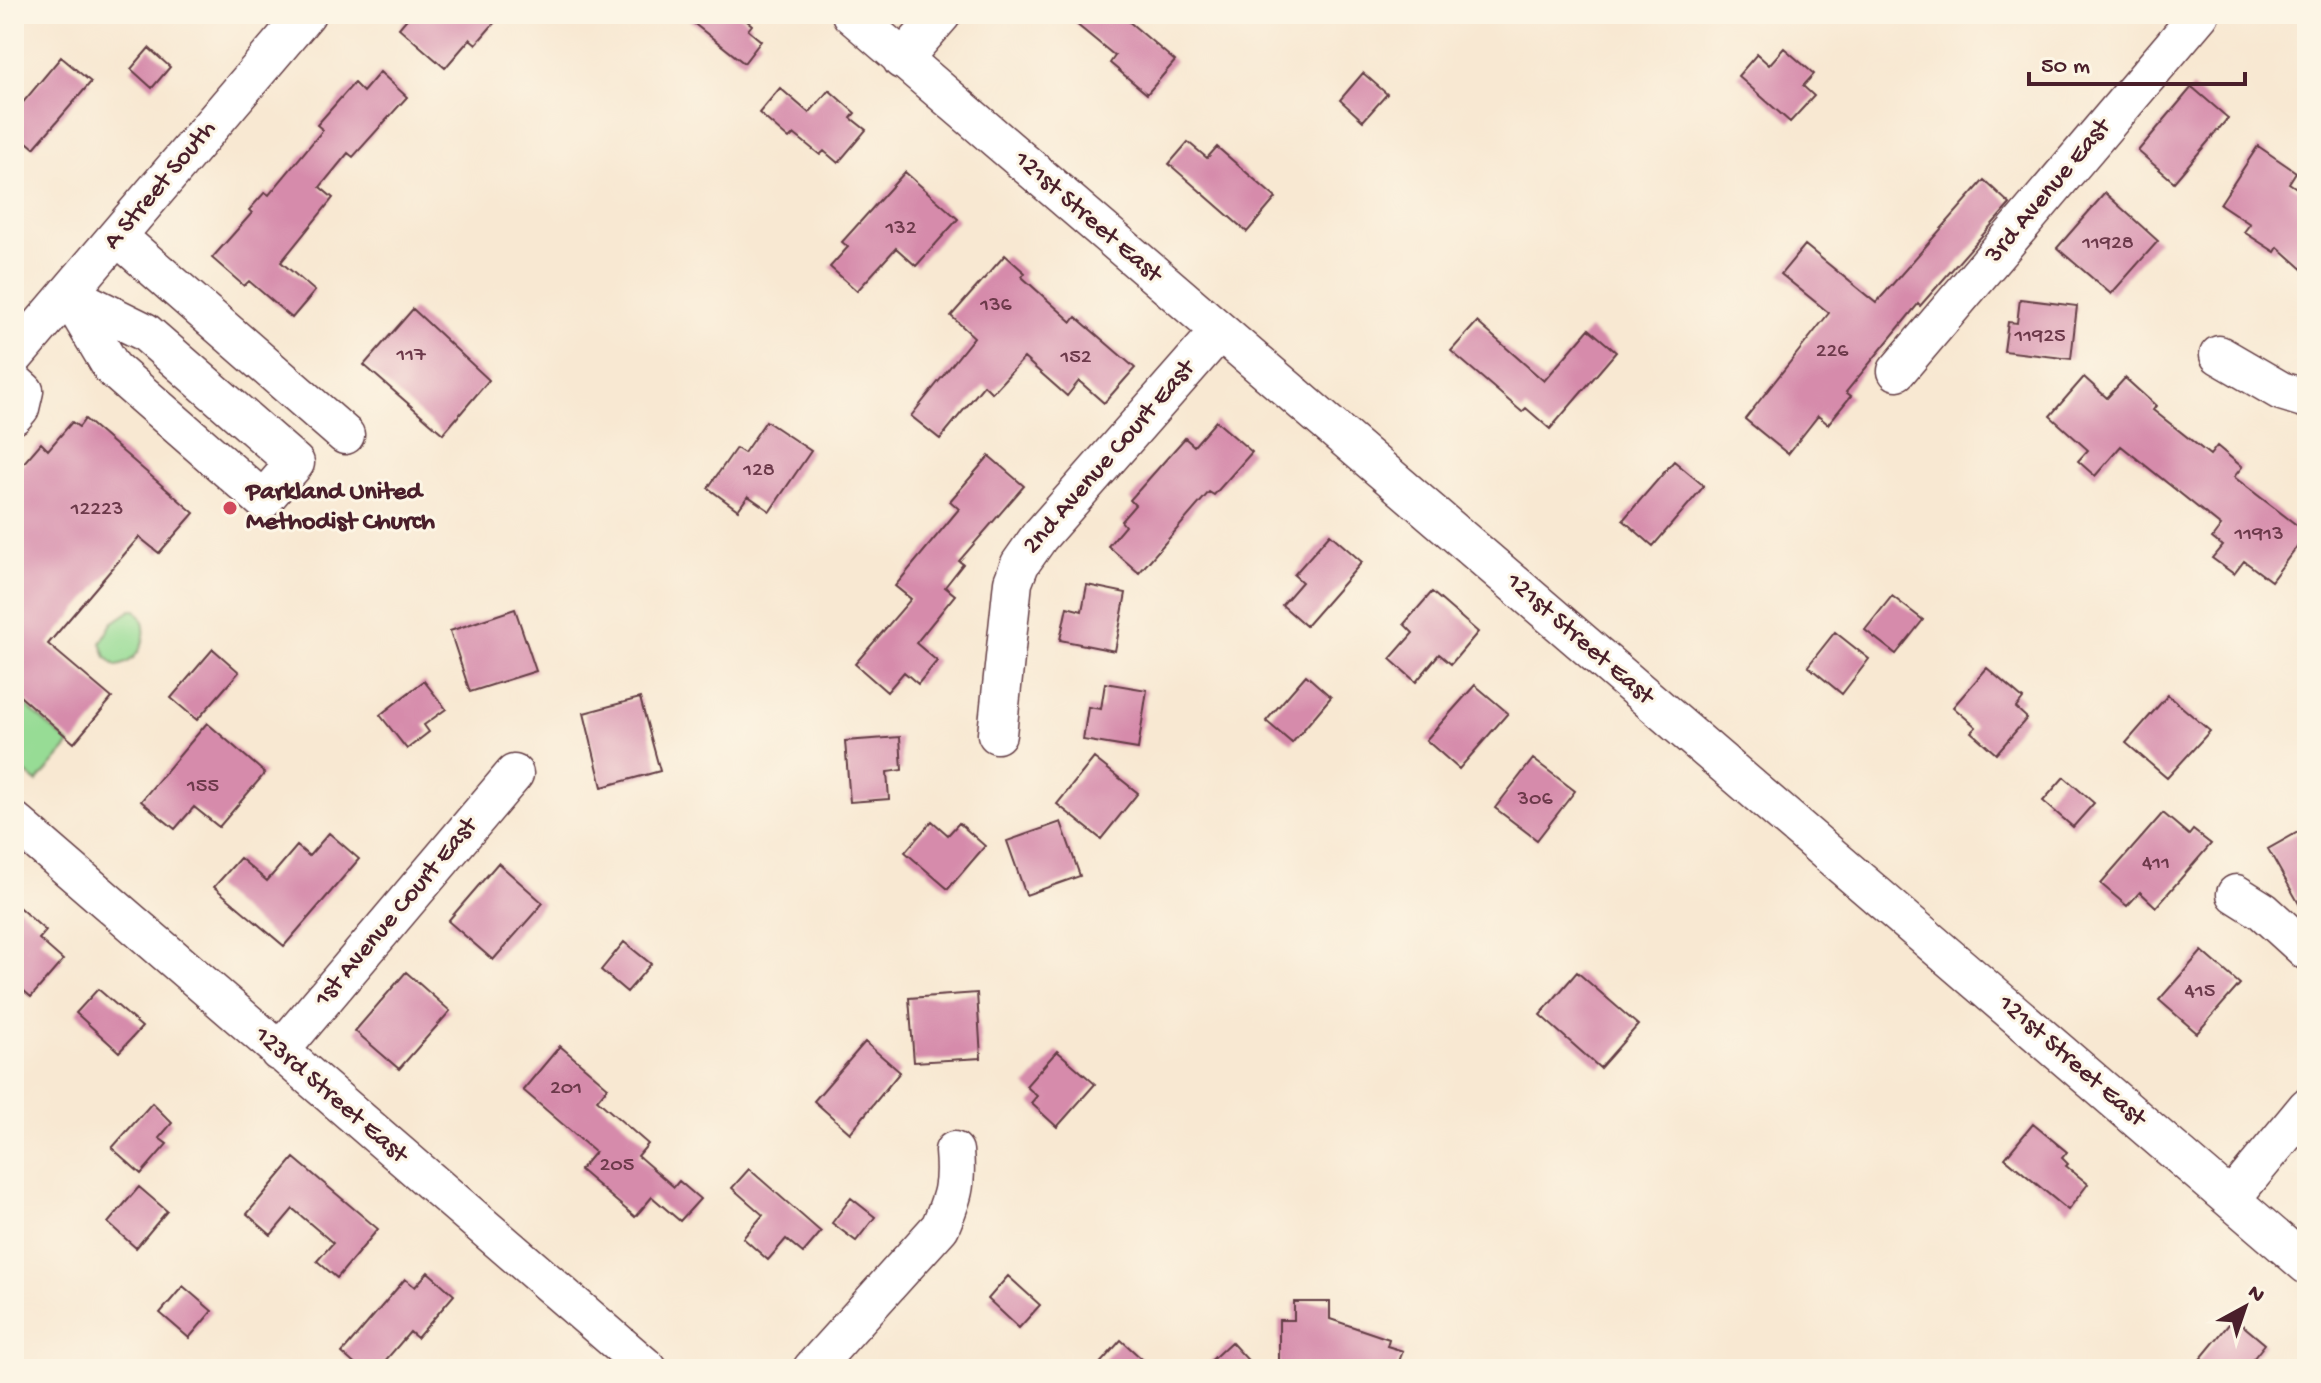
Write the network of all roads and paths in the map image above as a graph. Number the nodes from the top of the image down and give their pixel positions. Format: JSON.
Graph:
{"nodes":[{"id":1,"x":306,"y":14,"type":"edge"},
{"id":2,"x":851,"y":14,"type":"edge"},
{"id":3,"x":942,"y":14,"type":"edge"},
{"id":4,"x":2200,"y":14,"type":"edge"},
{"id":5,"x":902,"y":60,"type":"junction"},
{"id":6,"x":118,"y":237,"type":"junction"},
{"id":7,"x":68,"y":294,"type":"junction"},
{"id":8,"x":1219,"y":332,"type":"junction"},
{"id":9,"x":2219,"y":355,"type":"dead end"},
{"id":10,"x":14,"y":357,"type":"edge"},
{"id":11,"x":1897,"y":371,"type":"dead end"},
{"id":12,"x":14,"y":382,"type":"edge"},
{"id":13,"x":2307,"y":399,"type":"edge"},
{"id":14,"x":14,"y":415,"type":"edge"},
{"id":15,"x":345,"y":435,"type":"dead end"},
{"id":16,"x":997,"y":734,"type":"dead end"},
{"id":17,"x":514,"y":774,"type":"dead end"},
{"id":18,"x":14,"y":821,"type":"edge"},
{"id":19,"x":2236,"y":894,"type":"dead end"},
{"id":20,"x":2307,"y":951,"type":"edge"},
{"id":21,"x":279,"y":1052,"type":"junction"},
{"id":22,"x":2307,"y":1107,"type":"edge"},
{"id":23,"x":954,"y":1151,"type":"dead end"},
{"id":24,"x":2231,"y":1199,"type":"junction"},
{"id":25,"x":2307,"y":1265,"type":"edge"},
{"id":26,"x":648,"y":1369,"type":"edge"},
{"id":27,"x":812,"y":1369,"type":"edge"}],
"edges":[{"from":1,"to":6,"type":"street","name":"A Street South"},
{"from":2,"to":5,"type":"street","name":"121st Street East"},
{"from":3,"to":5,"type":"street"},
{"from":4,"to":11,"type":"street","name":"3rd Avenue East"},
{"from":5,"to":8,"type":"street","name":"121st Street East"},
{"from":6,"to":7,"type":"street","name":"A Street South"},
{"from":6,"to":15,"type":"street"},
{"from":7,"to":7,"type":"street"},
{"from":7,"to":10,"type":"street","name":"A Street South"},
{"from":8,"to":16,"type":"street","name":"2nd Avenue Court East"},
{"from":8,"to":24,"type":"street","name":"121st Street East"},
{"from":9,"to":13,"type":"street"},
{"from":12,"to":14,"type":"street"},
{"from":17,"to":21,"type":"street","name":"1st Avenue Court East"},
{"from":18,"to":21,"type":"street","name":"123rd Street East"},
{"from":19,"to":20,"type":"street"},
{"from":21,"to":26,"type":"street","name":"123rd Street East"},
{"from":22,"to":24,"type":"street"},
{"from":23,"to":27,"type":"street"},
{"from":24,"to":25,"type":"street","name":"121st Street East"}]}
